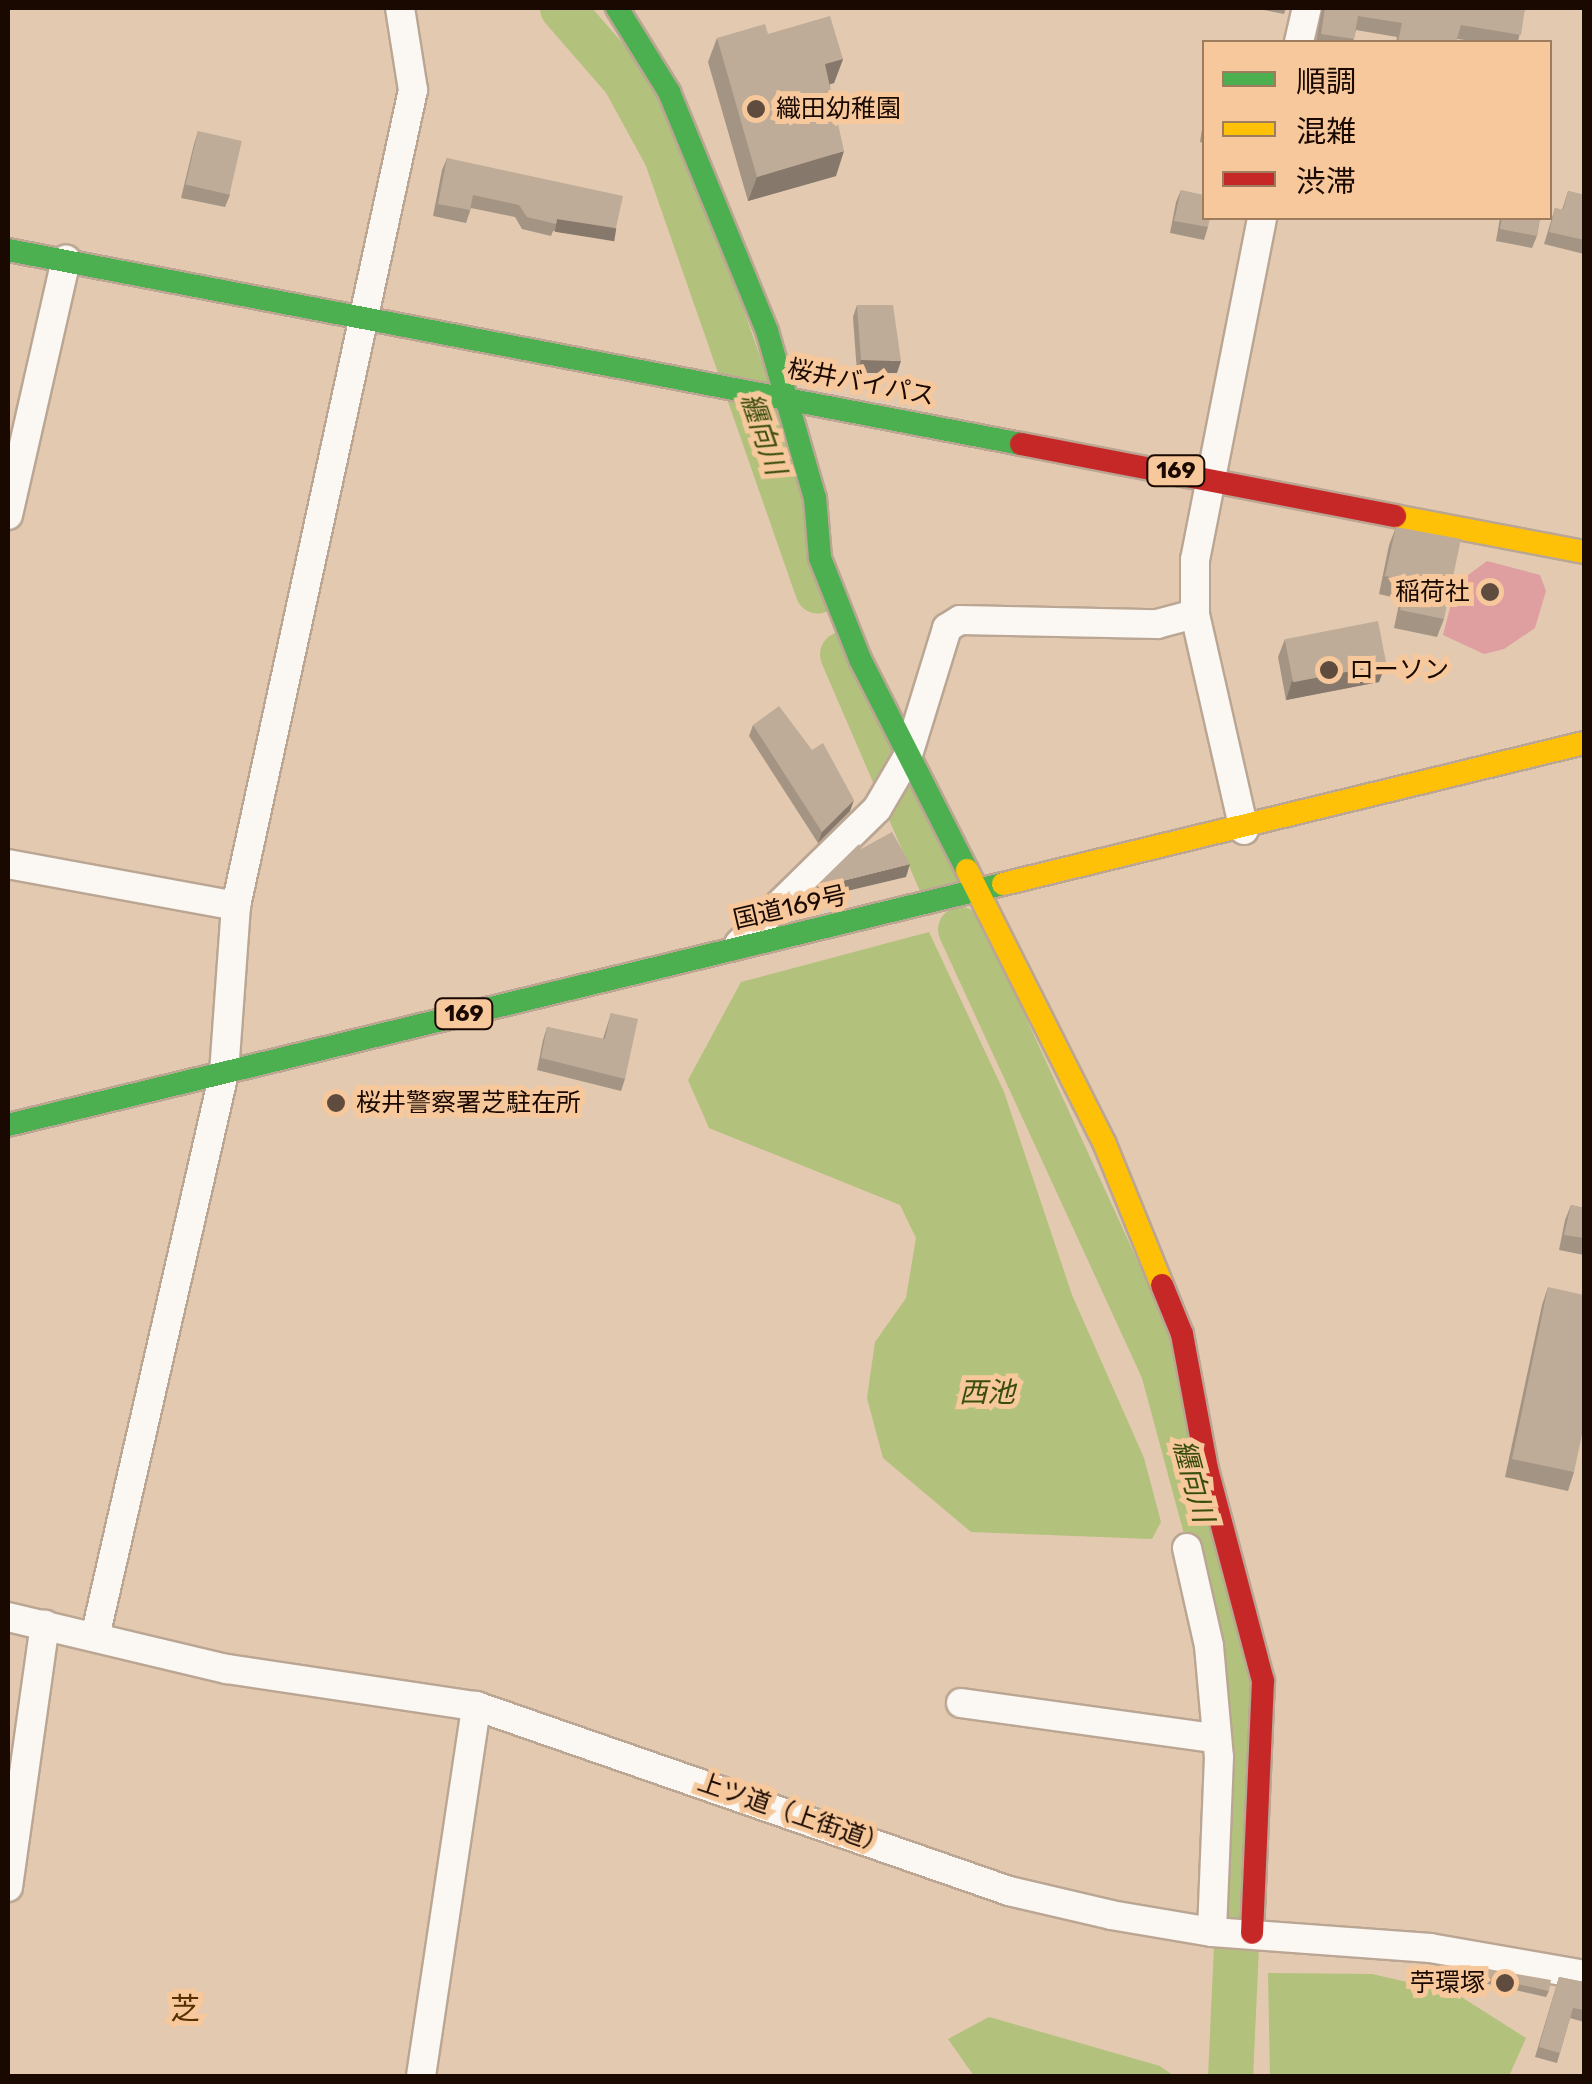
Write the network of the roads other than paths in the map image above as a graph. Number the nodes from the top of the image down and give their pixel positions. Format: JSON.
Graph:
{"nodes":[{"id":1,"x":400,"y":8,"type":"edge"},
{"id":2,"x":617,"y":8,"type":"edge"},
{"id":3,"x":1307,"y":8,"type":"edge"},
{"id":4,"x":1300,"y":40,"type":"edge"},
{"id":5,"x":1262,"y":220,"type":"edge"},
{"id":6,"x":8,"y":250,"type":"edge"},
{"id":7,"x":66,"y":260,"type":"junction"},
{"id":8,"x":366,"y":318,"type":"junction"},
{"id":9,"x":778,"y":395,"type":"junction"},
{"id":10,"x":1208,"y":476,"type":"junction"},
{"id":11,"x":8,"y":515,"type":"edge"},
{"id":12,"x":1584,"y":552,"type":"edge"},
{"id":13,"x":1195,"y":614,"type":"junction"},
{"id":14,"x":1584,"y":742,"type":"edge"},
{"id":15,"x":906,"y":758,"type":"junction"},
{"id":16,"x":1244,"y":830,"type":"junction"},
{"id":17,"x":8,"y":864,"type":"edge"},
{"id":18,"x":980,"y":891,"type":"junction"},
{"id":19,"x":236,"y":906,"type":"junction"},
{"id":20,"x":735,"y":949,"type":"junction"},
{"id":21,"x":224,"y":1074,"type":"junction"},
{"id":22,"x":8,"y":1125,"type":"edge"},
{"id":23,"x":1187,"y":1548,"type":"dead end"},
{"id":24,"x":8,"y":1618,"type":"edge"},
{"id":25,"x":46,"y":1626,"type":"junction"},
{"id":26,"x":95,"y":1637,"type":"junction"},
{"id":27,"x":960,"y":1703,"type":"dead end"},
{"id":28,"x":476,"y":1706,"type":"junction"},
{"id":29,"x":1213,"y":1738,"type":"junction"},
{"id":30,"x":8,"y":1887,"type":"edge"},
{"id":31,"x":1233,"y":1932,"type":"junction"},
{"id":32,"x":1584,"y":1975,"type":"edge"},
{"id":33,"x":421,"y":2076,"type":"edge"}],
"edges":[{"from":1,"to":8,"type":"street"},
{"from":2,"to":9,"type":"main road"},
{"from":3,"to":4,"type":"street"},
{"from":5,"to":10,"type":"street"},
{"from":6,"to":7,"type":"main road","name":"桜井バイパス","number":"169"},
{"from":7,"to":8,"type":"main road","name":"桜井バイパス","number":"169"},
{"from":7,"to":11,"type":"street"},
{"from":8,"to":9,"type":"main road","name":"桜井バイパス","number":"169"},
{"from":8,"to":19,"type":"street"},
{"from":9,"to":10,"type":"main road","name":"桜井バイパス","number":"169"},
{"from":9,"to":15,"type":"main road"},
{"from":10,"to":12,"type":"main road","name":"桜井バイパス","number":"169"},
{"from":10,"to":13,"type":"street"},
{"from":13,"to":15,"type":"street"},
{"from":13,"to":16,"type":"street"},
{"from":14,"to":16,"type":"main road","name":"国道169号","number":"169"},
{"from":15,"to":18,"type":"main road"},
{"from":15,"to":20,"type":"street"},
{"from":16,"to":18,"type":"main road","name":"国道169号","number":"169"},
{"from":17,"to":19,"type":"street"},
{"from":18,"to":20,"type":"main road","name":"国道169号","number":"169"},
{"from":18,"to":31,"type":"main road"},
{"from":19,"to":21,"type":"street"},
{"from":20,"to":21,"type":"main road","name":"国道169号","number":"169"},
{"from":21,"to":22,"type":"main road","name":"国道169号","number":"169"},
{"from":21,"to":26,"type":"street"},
{"from":23,"to":29,"type":"street"},
{"from":24,"to":25,"type":"street","name":"上ツ道（上街道）"},
{"from":25,"to":26,"type":"street","name":"上ツ道（上街道）"},
{"from":25,"to":30,"type":"street"},
{"from":26,"to":28,"type":"street","name":"上ツ道（上街道）"},
{"from":27,"to":29,"type":"street"},
{"from":28,"to":31,"type":"street","name":"上ツ道（上街道）"},
{"from":28,"to":33,"type":"street"},
{"from":29,"to":31,"type":"street"},
{"from":31,"to":32,"type":"street","name":"上ツ道（上街道）"}]}
